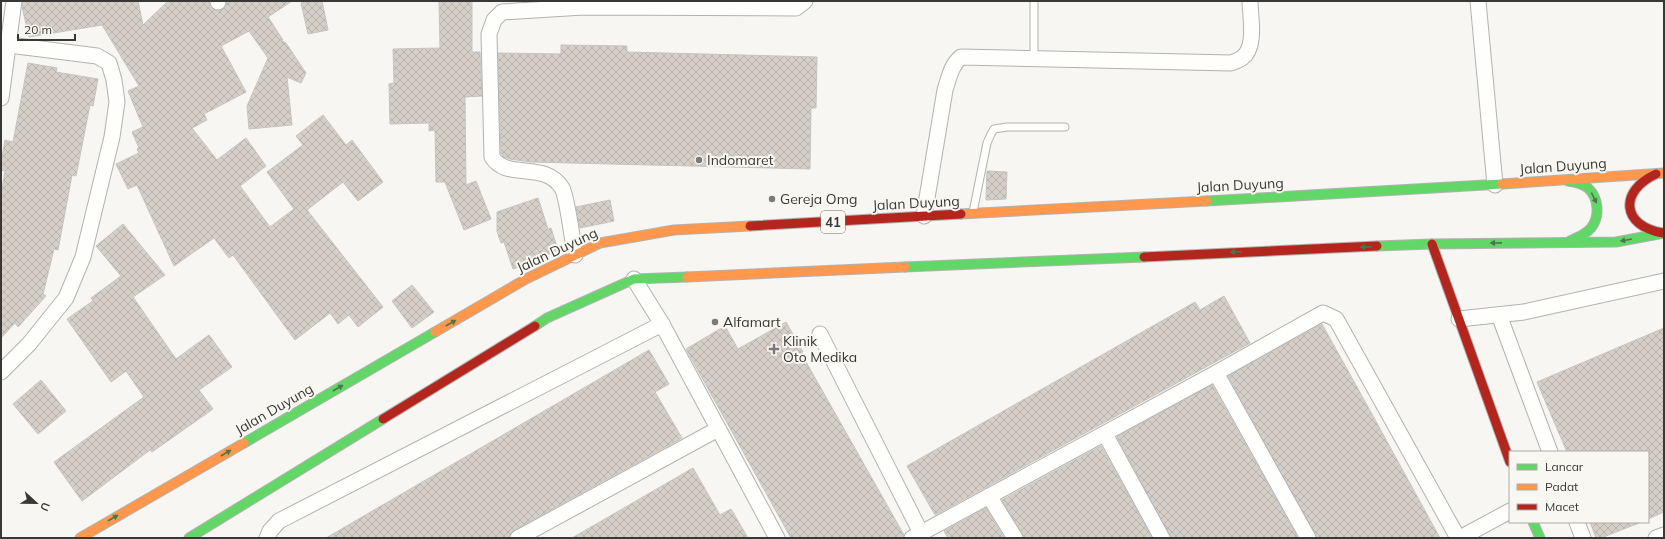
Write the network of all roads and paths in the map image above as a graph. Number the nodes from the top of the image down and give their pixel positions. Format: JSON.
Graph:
{"nodes":[{"id":1,"x":14,"y":1,"type":"edge"},
{"id":2,"x":805,"y":1,"type":"edge"},
{"id":3,"x":1034,"y":1,"type":"edge"},
{"id":4,"x":1250,"y":1,"type":"edge"},
{"id":5,"x":1478,"y":1,"type":"edge"},
{"id":6,"x":583,"y":4,"type":"edge"},
{"id":7,"x":699,"y":4,"type":"edge"},
{"id":8,"x":9,"y":45,"type":"junction"},
{"id":9,"x":1034,"y":60,"type":"junction"},
{"id":10,"x":1,"y":98,"type":"edge"},
{"id":11,"x":1065,"y":127,"type":"dead end"},
{"id":12,"x":1660,"y":173,"type":"edge"},
{"id":13,"x":1563,"y":181,"type":"junction"},
{"id":14,"x":1495,"y":185,"type":"junction"},
{"id":15,"x":972,"y":214,"type":"junction"},
{"id":16,"x":924,"y":216,"type":"junction"},
{"id":17,"x":1664,"y":233,"type":"edge"},
{"id":18,"x":1570,"y":241,"type":"junction"},
{"id":19,"x":1432,"y":244,"type":"junction"},
{"id":20,"x":575,"y":255,"type":"junction"},
{"id":21,"x":634,"y":279,"type":"junction"},
{"id":22,"x":1664,"y":281,"type":"edge"},
{"id":23,"x":1499,"y":315,"type":"junction"},
{"id":24,"x":1459,"y":319,"type":"junction"},
{"id":25,"x":662,"y":324,"type":"junction"},
{"id":26,"x":820,"y":334,"type":"dead end"},
{"id":27,"x":1,"y":372,"type":"edge"},
{"id":28,"x":1216,"y":374,"type":"junction"},
{"id":29,"x":718,"y":429,"type":"junction"},
{"id":30,"x":1105,"y":434,"type":"junction"},
{"id":31,"x":1550,"y":451,"type":"edge"},
{"id":32,"x":1509,"y":459,"type":"edge"},
{"id":33,"x":988,"y":496,"type":"junction"},
{"id":34,"x":1509,"y":512,"type":"edge"},
{"id":35,"x":1533,"y":523,"type":"edge"},
{"id":36,"x":1577,"y":523,"type":"edge"},
{"id":37,"x":536,"y":534,"type":"edge"},
{"id":38,"x":917,"y":535,"type":"edge"},
{"id":39,"x":1664,"y":535,"type":"edge"},
{"id":40,"x":80,"y":538,"type":"edge"},
{"id":41,"x":189,"y":538,"type":"edge"},
{"id":42,"x":267,"y":538,"type":"edge"},
{"id":43,"x":518,"y":538,"type":"edge"},
{"id":44,"x":777,"y":538,"type":"edge"},
{"id":45,"x":1015,"y":538,"type":"edge"},
{"id":46,"x":1162,"y":538,"type":"edge"},
{"id":47,"x":1308,"y":538,"type":"edge"},
{"id":48,"x":1459,"y":538,"type":"edge"},
{"id":49,"x":1540,"y":538,"type":"edge"},
{"id":50,"x":1583,"y":538,"type":"edge"},
{"id":51,"x":1656,"y":538,"type":"edge"}],
"edges":[{"from":1,"to":8,"type":"street"},
{"from":2,"to":7,"type":"street"},
{"from":3,"to":9,"type":"lane"},
{"from":4,"to":9,"type":"street"},
{"from":5,"to":14,"type":"street"},
{"from":6,"to":7,"type":"street"},
{"from":6,"to":20,"type":"street"},
{"from":8,"to":10,"type":"street"},
{"from":8,"to":27,"type":"street"},
{"from":9,"to":16,"type":"street"},
{"from":11,"to":15,"type":"lane"},
{"from":12,"to":13,"type":"main road","name":"Jalan Duyung","number":"41"},
{"from":12,"to":17,"type":"main road"},
{"from":13,"to":14,"type":"main road","name":"Jalan Duyung","number":"41"},
{"from":13,"to":18,"type":"main road","one_way":true},
{"from":14,"to":15,"type":"main road","name":"Jalan Duyung","number":"41"},
{"from":15,"to":16,"type":"main road","name":"Jalan Duyung","number":"41"},
{"from":16,"to":20,"type":"main road","name":"Jalan Duyung","number":"41"},
{"from":17,"to":18,"type":"main road","one_way":true},
{"from":18,"to":19,"type":"main road","one_way":true},
{"from":19,"to":21,"type":"main road","one_way":true},
{"from":19,"to":24,"type":"main road"},
{"from":40,"to":20,"type":"main road","name":"Jalan Duyung","number":"41","one_way":true},
{"from":21,"to":25,"type":"street"},
{"from":21,"to":41,"type":"main road"},
{"from":22,"to":23,"type":"street"},
{"from":23,"to":24,"type":"street"},
{"from":23,"to":31,"type":"street"},
{"from":24,"to":32,"type":"main road"},
{"from":25,"to":29,"type":"street"},
{"from":25,"to":42,"type":"street"},
{"from":26,"to":38,"type":"street"},
{"from":28,"to":30,"type":"street"},
{"from":28,"to":47,"type":"street"},
{"from":28,"to":48,"type":"street"},
{"from":29,"to":37,"type":"street"},
{"from":29,"to":44,"type":"street"},
{"from":30,"to":33,"type":"street"},
{"from":30,"to":46,"type":"street"},
{"from":33,"to":38,"type":"street"},
{"from":33,"to":45,"type":"street"},
{"from":34,"to":48,"type":"street"},
{"from":35,"to":49,"type":"main road"},
{"from":36,"to":50,"type":"street"},
{"from":37,"to":43,"type":"street"},
{"from":39,"to":51,"type":"street"}]}
